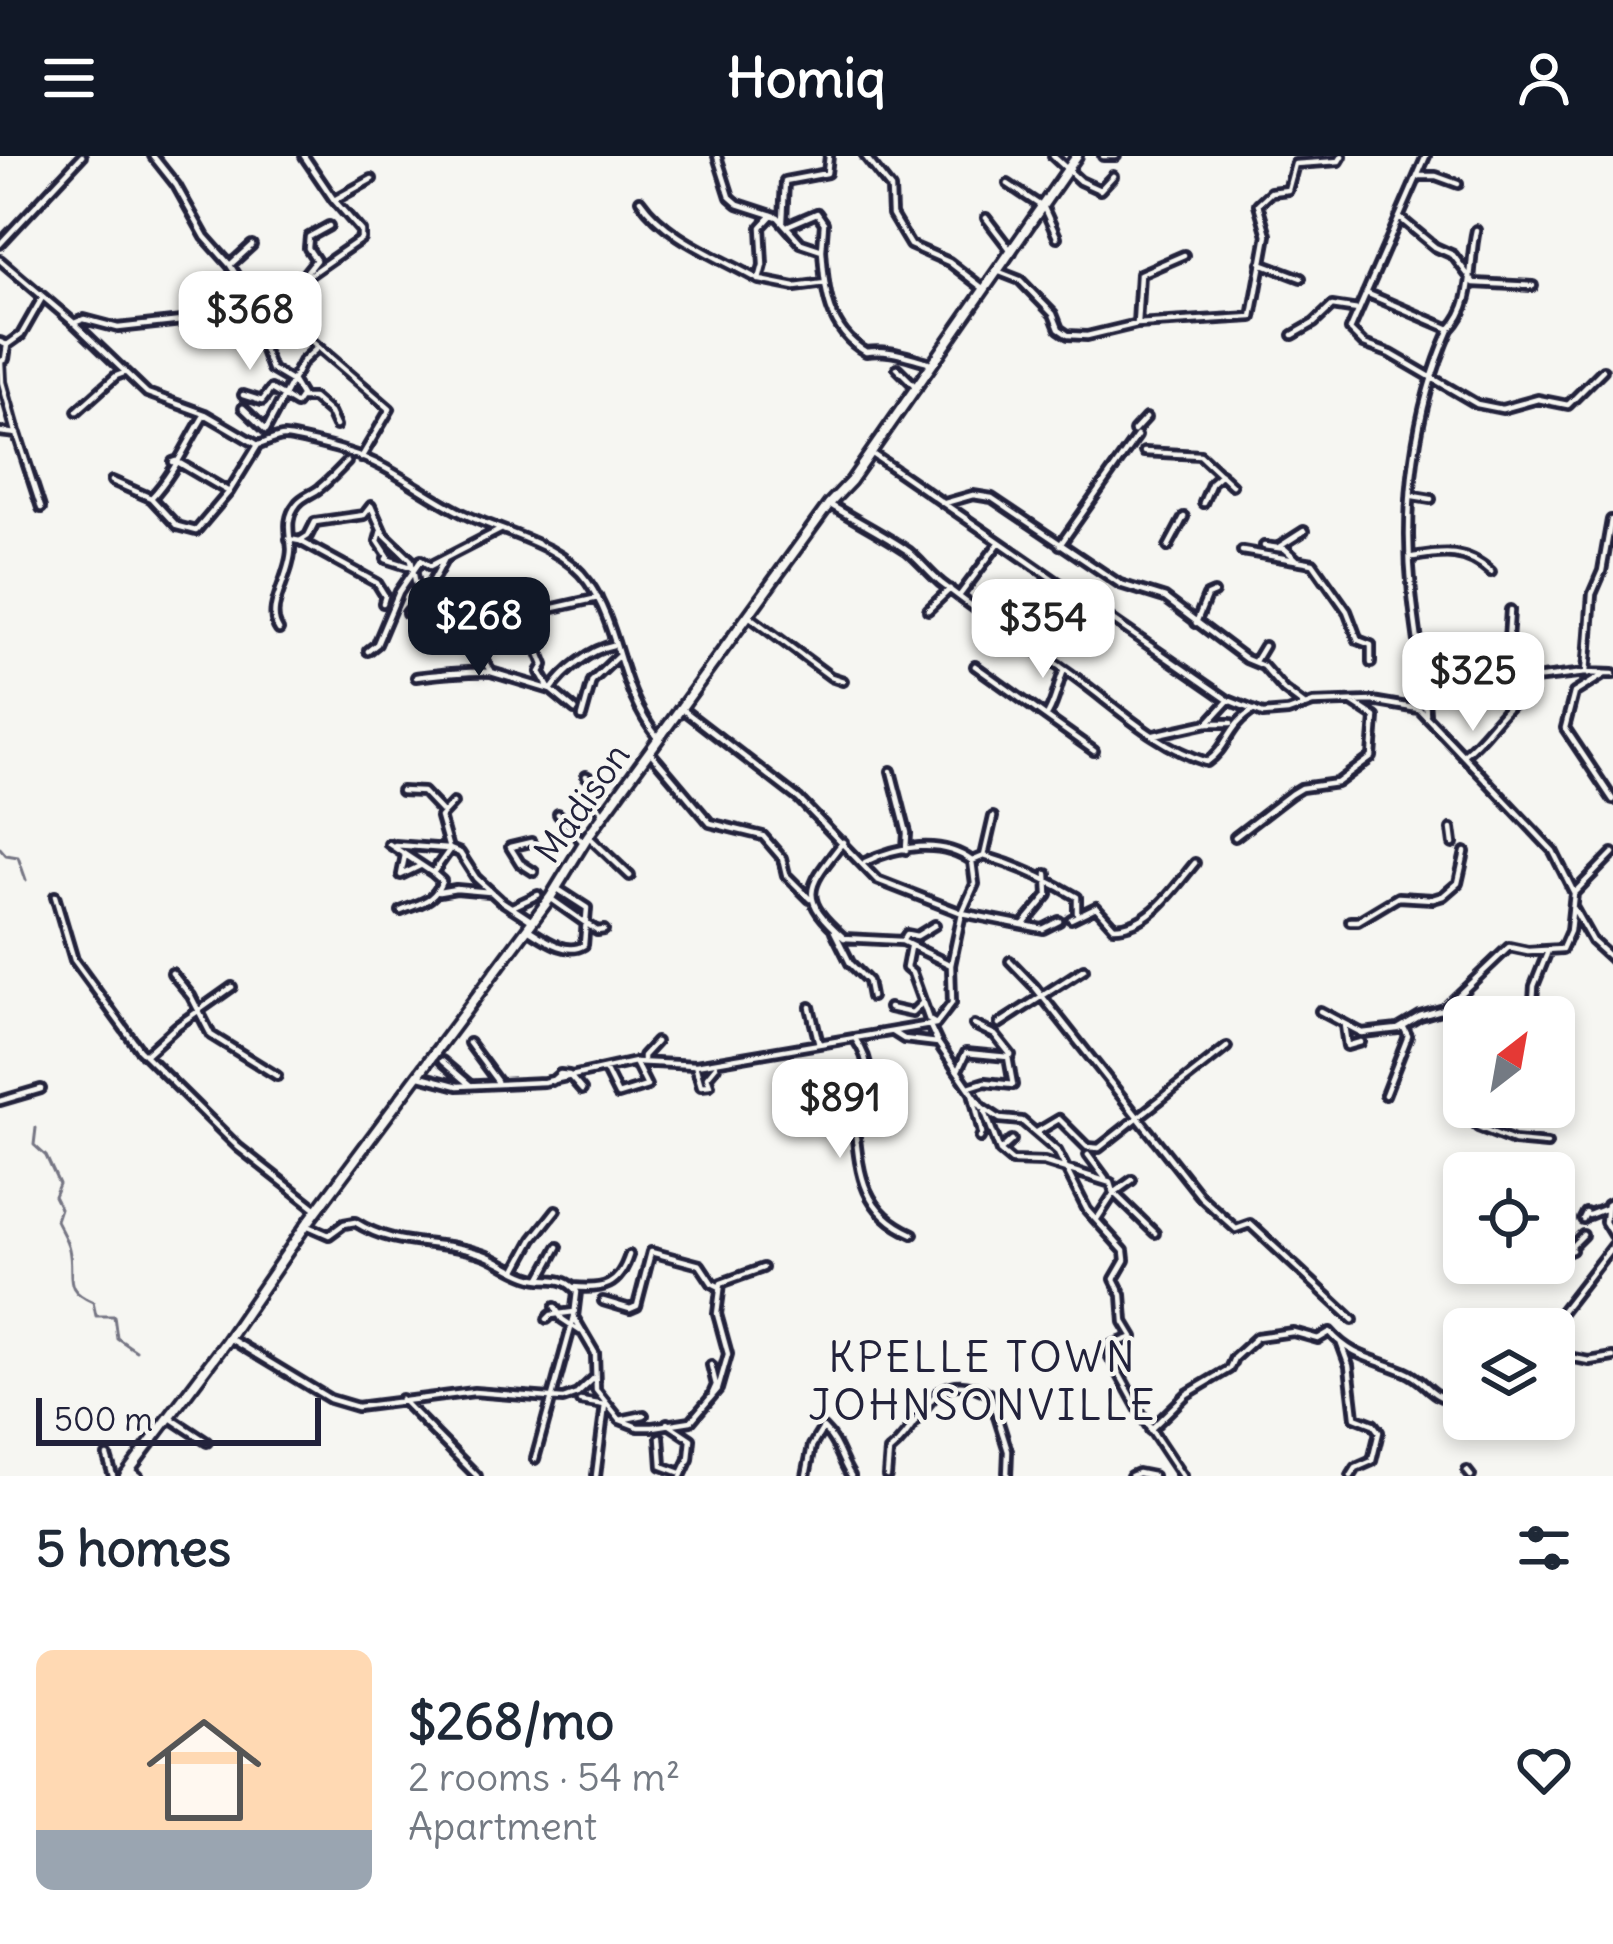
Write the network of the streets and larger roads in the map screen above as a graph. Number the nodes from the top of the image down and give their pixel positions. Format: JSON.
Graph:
{"nodes":[{"id":1,"x":82,"y":156,"type":"edge"},
{"id":2,"x":304,"y":156,"type":"edge"},
{"id":3,"x":717,"y":156,"type":"edge"},
{"id":4,"x":829,"y":156,"type":"edge"},
{"id":5,"x":865,"y":156,"type":"edge"},
{"id":6,"x":1053,"y":156,"type":"edge"},
{"id":7,"x":1077,"y":156,"type":"edge"},
{"id":8,"x":1102,"y":156,"type":"edge"},
{"id":9,"x":1116,"y":156,"type":"edge"},
{"id":10,"x":1342,"y":156,"type":"edge"},
{"id":11,"x":1426,"y":156,"type":"edge"},
{"id":12,"x":156,"y":158,"type":"edge"},
{"id":13,"x":1067,"y":170,"type":"junction"},
{"id":14,"x":1113,"y":176,"type":"dead end"},
{"id":15,"x":1419,"y":176,"type":"junction"},
{"id":16,"x":372,"y":178,"type":"dead end"},
{"id":17,"x":1008,"y":184,"type":"dead end"},
{"id":18,"x":1458,"y":184,"type":"dead end"},
{"id":19,"x":334,"y":200,"type":"junction"},
{"id":20,"x":640,"y":200,"type":"dead end"},
{"id":21,"x":1043,"y":208,"type":"junction"},
{"id":22,"x":772,"y":215,"type":"junction"},
{"id":23,"x":986,"y":218,"type":"dead end"},
{"id":24,"x":1400,"y":218,"type":"junction"},
{"id":25,"x":786,"y":223,"type":"junction"},
{"id":26,"x":329,"y":226,"type":"dead end"},
{"id":27,"x":1476,"y":230,"type":"dead end"},
{"id":28,"x":1057,"y":237,"type":"dead end"},
{"id":29,"x":0,"y":244,"type":"edge"},
{"id":30,"x":252,"y":244,"type":"dead end"},
{"id":31,"x":821,"y":250,"type":"junction"},
{"id":32,"x":1012,"y":252,"type":"junction"},
{"id":33,"x":1184,"y":255,"type":"dead end"},
{"id":34,"x":0,"y":260,"type":"edge"},
{"id":35,"x":1262,"y":263,"type":"junction"},
{"id":36,"x":230,"y":265,"type":"junction"},
{"id":37,"x":997,"y":271,"type":"junction"},
{"id":38,"x":1301,"y":278,"type":"dead end"},
{"id":39,"x":302,"y":280,"type":"junction"},
{"id":40,"x":759,"y":280,"type":"junction"},
{"id":41,"x":1470,"y":280,"type":"junction"},
{"id":42,"x":825,"y":283,"type":"junction"},
{"id":43,"x":1533,"y":286,"type":"dead end"},
{"id":44,"x":243,"y":289,"type":"junction"},
{"id":45,"x":984,"y":289,"type":"junction"},
{"id":46,"x":1366,"y":293,"type":"junction"},
{"id":47,"x":43,"y":297,"type":"junction"},
{"id":48,"x":261,"y":308,"type":"junction"},
{"id":49,"x":1358,"y":310,"type":"junction"},
{"id":50,"x":213,"y":314,"type":"junction"},
{"id":51,"x":251,"y":316,"type":"junction"},
{"id":52,"x":271,"y":316,"type":"junction"},
{"id":53,"x":74,"y":323,"type":"junction"},
{"id":54,"x":1136,"y":324,"type":"junction"},
{"id":55,"x":1450,"y":329,"type":"junction"},
{"id":56,"x":1293,"y":335,"type":"dead end"},
{"id":57,"x":3,"y":343,"type":"edge"},
{"id":58,"x":316,"y":349,"type":"junction"},
{"id":59,"x":0,"y":362,"type":"edge"},
{"id":60,"x":897,"y":368,"type":"dead end"},
{"id":61,"x":932,"y":368,"type":"junction"},
{"id":62,"x":1604,"y":370,"type":"dead end"},
{"id":63,"x":124,"y":373,"type":"junction"},
{"id":64,"x":1429,"y":376,"type":"junction"},
{"id":65,"x":292,"y":381,"type":"junction"},
{"id":66,"x":917,"y":388,"type":"junction"},
{"id":67,"x":243,"y":395,"type":"dead end"},
{"id":68,"x":281,"y":398,"type":"junction"},
{"id":69,"x":302,"y":398,"type":"junction"},
{"id":70,"x":243,"y":408,"type":"dead end"},
{"id":71,"x":77,"y":411,"type":"dead end"},
{"id":72,"x":205,"y":414,"type":"junction"},
{"id":73,"x":1146,"y":418,"type":"dead end"},
{"id":74,"x":335,"y":426,"type":"dead end"},
{"id":75,"x":0,"y":432,"type":"edge"},
{"id":76,"x":17,"y":434,"type":"junction"},
{"id":77,"x":258,"y":445,"type":"junction"},
{"id":78,"x":1144,"y":452,"type":"dead end"},
{"id":79,"x":871,"y":453,"type":"junction"},
{"id":80,"x":361,"y":458,"type":"junction"},
{"id":81,"x":174,"y":461,"type":"junction"},
{"id":82,"x":347,"y":461,"type":"dead end"},
{"id":83,"x":1221,"y":474,"type":"junction"},
{"id":84,"x":112,"y":482,"type":"dead end"},
{"id":85,"x":1232,"y":485,"type":"dead end"},
{"id":86,"x":229,"y":492,"type":"junction"},
{"id":87,"x":1413,"y":496,"type":"junction"},
{"id":88,"x":152,"y":498,"type":"junction"},
{"id":89,"x":1431,"y":499,"type":"dead end"},
{"id":90,"x":1203,"y":502,"type":"dead end"},
{"id":91,"x":943,"y":503,"type":"junction"},
{"id":92,"x":829,"y":504,"type":"junction"},
{"id":93,"x":41,"y":508,"type":"dead end"},
{"id":94,"x":1184,"y":517,"type":"dead end"},
{"id":95,"x":1611,"y":520,"type":"edge"},
{"id":96,"x":381,"y":530,"type":"junction"},
{"id":97,"x":500,"y":530,"type":"junction"},
{"id":98,"x":1304,"y":531,"type":"dead end"},
{"id":99,"x":289,"y":539,"type":"junction"},
{"id":100,"x":300,"y":541,"type":"junction"},
{"id":101,"x":999,"y":543,"type":"junction"},
{"id":102,"x":1060,"y":545,"type":"junction"},
{"id":103,"x":1264,"y":546,"type":"dead end"},
{"id":104,"x":1168,"y":547,"type":"dead end"},
{"id":105,"x":1279,"y":547,"type":"junction"},
{"id":106,"x":1242,"y":551,"type":"dead end"},
{"id":107,"x":1410,"y":557,"type":"junction"},
{"id":108,"x":444,"y":560,"type":"junction"},
{"id":109,"x":1298,"y":560,"type":"junction"},
{"id":110,"x":415,"y":568,"type":"junction"},
{"id":111,"x":1491,"y":572,"type":"dead end"},
{"id":112,"x":413,"y":576,"type":"junction"},
{"id":113,"x":950,"y":589,"type":"junction"},
{"id":114,"x":1214,"y":593,"type":"dead end"},
{"id":115,"x":959,"y":595,"type":"junction"},
{"id":116,"x":417,"y":598,"type":"junction"},
{"id":117,"x":598,"y":598,"type":"junction"},
{"id":118,"x":383,"y":604,"type":"dead end"},
{"id":119,"x":928,"y":610,"type":"dead end"},
{"id":120,"x":1510,"y":610,"type":"dead end"},
{"id":121,"x":407,"y":613,"type":"dead end"},
{"id":122,"x":749,"y":617,"type":"junction"},
{"id":123,"x":1196,"y":622,"type":"junction"},
{"id":124,"x":279,"y":630,"type":"dead end"},
{"id":125,"x":526,"y":638,"type":"dead end"},
{"id":126,"x":613,"y":645,"type":"junction"},
{"id":127,"x":1264,"y":646,"type":"dead end"},
{"id":128,"x":368,"y":651,"type":"dead end"},
{"id":129,"x":479,"y":657,"type":"junction"},
{"id":130,"x":617,"y":657,"type":"junction"},
{"id":131,"x":1254,"y":662,"type":"junction"},
{"id":132,"x":1371,"y":663,"type":"dead end"},
{"id":133,"x":975,"y":666,"type":"dead end"},
{"id":134,"x":1064,"y":670,"type":"junction"},
{"id":135,"x":470,"y":672,"type":"junction"},
{"id":136,"x":491,"y":672,"type":"junction"},
{"id":137,"x":1586,"y":673,"type":"junction"},
{"id":138,"x":1609,"y":674,"type":"edge"},
{"id":139,"x":416,"y":677,"type":"dead end"},
{"id":140,"x":843,"y":681,"type":"dead end"},
{"id":141,"x":1516,"y":681,"type":"junction"},
{"id":142,"x":550,"y":689,"type":"junction"},
{"id":143,"x":1228,"y":700,"type":"junction"},
{"id":144,"x":1352,"y":702,"type":"junction"},
{"id":145,"x":1304,"y":705,"type":"junction"},
{"id":146,"x":682,"y":709,"type":"junction"},
{"id":147,"x":1251,"y":709,"type":"junction"},
{"id":148,"x":575,"y":710,"type":"dead end"},
{"id":149,"x":1426,"y":714,"type":"junction"},
{"id":150,"x":1046,"y":716,"type":"junction"},
{"id":151,"x":582,"y":717,"type":"dead end"},
{"id":152,"x":1208,"y":723,"type":"junction"},
{"id":153,"x":1234,"y":723,"type":"junction"},
{"id":154,"x":1154,"y":735,"type":"junction"},
{"id":155,"x":659,"y":739,"type":"junction"},
{"id":156,"x":1094,"y":751,"type":"dead end"},
{"id":157,"x":650,"y":752,"type":"junction"},
{"id":158,"x":1464,"y":754,"type":"junction"},
{"id":159,"x":891,"y":771,"type":"dead end"},
{"id":160,"x":586,"y":776,"type":"dead end"},
{"id":161,"x":400,"y":791,"type":"dead end"},
{"id":162,"x":1613,"y":800,"type":"edge"},
{"id":163,"x":453,"y":803,"type":"dead end"},
{"id":164,"x":443,"y":812,"type":"junction"},
{"id":165,"x":558,"y":814,"type":"dead end"},
{"id":166,"x":604,"y":814,"type":"junction"},
{"id":167,"x":993,"y":817,"type":"dead end"},
{"id":168,"x":1451,"y":829,"type":"dead end"},
{"id":169,"x":1235,"y":837,"type":"dead end"},
{"id":170,"x":586,"y":839,"type":"junction"},
{"id":171,"x":531,"y":842,"type":"dead end"},
{"id":172,"x":843,"y":842,"type":"junction"},
{"id":173,"x":1453,"y":844,"type":"dead end"},
{"id":174,"x":450,"y":849,"type":"junction"},
{"id":175,"x":906,"y":850,"type":"junction"},
{"id":176,"x":1465,"y":852,"type":"dead end"},
{"id":177,"x":1613,"y":853,"type":"edge"},
{"id":178,"x":405,"y":855,"type":"junction"},
{"id":179,"x":984,"y":856,"type":"junction"},
{"id":180,"x":972,"y":861,"type":"junction"},
{"id":181,"x":864,"y":863,"type":"junction"},
{"id":182,"x":1195,"y":863,"type":"dead end"},
{"id":183,"x":420,"y":866,"type":"junction"},
{"id":184,"x":534,"y":872,"type":"dead end"},
{"id":185,"x":434,"y":873,"type":"junction"},
{"id":186,"x":1048,"y":874,"type":"dead end"},
{"id":187,"x":630,"y":876,"type":"dead end"},
{"id":188,"x":442,"y":880,"type":"junction"},
{"id":189,"x":1049,"y":884,"type":"junction"},
{"id":190,"x":556,"y":888,"type":"junction"},
{"id":191,"x":456,"y":889,"type":"junction"},
{"id":192,"x":439,"y":892,"type":"junction"},
{"id":193,"x":492,"y":892,"type":"junction"},
{"id":194,"x":1574,"y":893,"type":"junction"},
{"id":195,"x":538,"y":895,"type":"dead end"},
{"id":196,"x":55,"y":896,"type":"dead end"},
{"id":197,"x":550,"y":898,"type":"junction"},
{"id":198,"x":811,"y":899,"type":"junction"},
{"id":199,"x":512,"y":907,"type":"junction"},
{"id":200,"x":1574,"y":909,"type":"junction"},
{"id":201,"x":401,"y":911,"type":"dead end"},
{"id":202,"x":962,"y":913,"type":"junction"},
{"id":203,"x":1077,"y":913,"type":"junction"},
{"id":204,"x":583,"y":919,"type":"junction"},
{"id":205,"x":1071,"y":919,"type":"dead end"},
{"id":206,"x":1059,"y":921,"type":"dead end"},
{"id":207,"x":1350,"y":921,"type":"dead end"},
{"id":208,"x":530,"y":925,"type":"junction"},
{"id":209,"x":935,"y":925,"type":"dead end"},
{"id":210,"x":831,"y":926,"type":"junction"},
{"id":211,"x":1023,"y":926,"type":"junction"},
{"id":212,"x":604,"y":930,"type":"dead end"},
{"id":213,"x":902,"y":941,"type":"junction"},
{"id":214,"x":910,"y":947,"type":"junction"},
{"id":215,"x":1548,"y":950,"type":"junction"},
{"id":216,"x":1613,"y":960,"type":"edge"},
{"id":217,"x":1010,"y":961,"type":"dead end"},
{"id":218,"x":951,"y":965,"type":"junction"},
{"id":219,"x":1084,"y":969,"type":"dead end"},
{"id":220,"x":172,"y":973,"type":"dead end"},
{"id":221,"x":232,"y":986,"type":"dead end"},
{"id":222,"x":1041,"y":996,"type":"junction"},
{"id":223,"x":1533,"y":996,"type":"edge"},
{"id":224,"x":871,"y":997,"type":"dead end"},
{"id":225,"x":922,"y":1004,"type":"junction"},
{"id":226,"x":810,"y":1007,"type":"dead end"},
{"id":227,"x":889,"y":1008,"type":"dead end"},
{"id":228,"x":198,"y":1010,"type":"junction"},
{"id":229,"x":1320,"y":1011,"type":"dead end"},
{"id":230,"x":999,"y":1024,"type":"dead end"},
{"id":231,"x":933,"y":1025,"type":"junction"},
{"id":232,"x":974,"y":1025,"type":"dead end"},
{"id":233,"x":1344,"y":1025,"type":"junction"},
{"id":234,"x":1403,"y":1027,"type":"junction"},
{"id":235,"x":893,"y":1032,"type":"junction"},
{"id":236,"x":856,"y":1040,"type":"junction"},
{"id":237,"x":656,"y":1042,"type":"dead end"},
{"id":238,"x":938,"y":1042,"type":"junction"},
{"id":239,"x":1361,"y":1042,"type":"dead end"},
{"id":240,"x":469,"y":1043,"type":"dead end"},
{"id":241,"x":819,"y":1044,"type":"junction"},
{"id":242,"x":1227,"y":1047,"type":"dead end"},
{"id":243,"x":145,"y":1055,"type":"junction"},
{"id":244,"x":1008,"y":1057,"type":"junction"},
{"id":245,"x":442,"y":1061,"type":"dead end"},
{"id":246,"x":639,"y":1062,"type":"junction"},
{"id":247,"x":719,"y":1062,"type":"junction"},
{"id":248,"x":695,"y":1065,"type":"junction"},
{"id":249,"x":605,"y":1069,"type":"junction"},
{"id":250,"x":958,"y":1070,"type":"junction"},
{"id":251,"x":277,"y":1076,"type":"dead end"},
{"id":252,"x":418,"y":1076,"type":"junction"},
{"id":253,"x":572,"y":1076,"type":"junction"},
{"id":254,"x":499,"y":1083,"type":"junction"},
{"id":255,"x":470,"y":1085,"type":"junction"},
{"id":256,"x":41,"y":1089,"type":"dead end"},
{"id":257,"x":971,"y":1089,"type":"junction"},
{"id":258,"x":582,"y":1090,"type":"dead end"},
{"id":259,"x":1385,"y":1095,"type":"dead end"},
{"id":260,"x":0,"y":1101,"type":"edge"},
{"id":261,"x":982,"y":1107,"type":"junction"},
{"id":262,"x":1140,"y":1118,"type":"junction"},
{"id":263,"x":1480,"y":1128,"type":"edge"},
{"id":264,"x":1037,"y":1132,"type":"junction"},
{"id":265,"x":980,"y":1138,"type":"dead end"},
{"id":266,"x":1012,"y":1140,"type":"dead end"},
{"id":267,"x":1547,"y":1144,"type":"dead end"},
{"id":268,"x":1000,"y":1151,"type":"junction"},
{"id":269,"x":1088,"y":1155,"type":"dead end"},
{"id":270,"x":1070,"y":1172,"type":"junction"},
{"id":271,"x":1105,"y":1178,"type":"junction"},
{"id":272,"x":1132,"y":1180,"type":"dead end"},
{"id":273,"x":1114,"y":1192,"type":"junction"},
{"id":274,"x":1613,"y":1202,"type":"edge"},
{"id":275,"x":1604,"y":1209,"type":"dead end"},
{"id":276,"x":318,"y":1210,"type":"junction"},
{"id":277,"x":556,"y":1210,"type":"dead end"},
{"id":278,"x":1586,"y":1216,"type":"dead end"},
{"id":279,"x":1097,"y":1219,"type":"junction"},
{"id":280,"x":306,"y":1225,"type":"junction"},
{"id":281,"x":913,"y":1234,"type":"dead end"},
{"id":282,"x":1154,"y":1234,"type":"dead end"},
{"id":283,"x":1583,"y":1234,"type":"dead end"},
{"id":284,"x":1613,"y":1235,"type":"edge"},
{"id":285,"x":1575,"y":1244,"type":"edge"},
{"id":286,"x":1613,"y":1245,"type":"edge"},
{"id":287,"x":558,"y":1247,"type":"dead end"},
{"id":288,"x":629,"y":1255,"type":"dead end"},
{"id":289,"x":763,"y":1268,"type":"dead end"},
{"id":290,"x":516,"y":1270,"type":"junction"},
{"id":291,"x":541,"y":1278,"type":"junction"},
{"id":292,"x":573,"y":1287,"type":"junction"},
{"id":293,"x":720,"y":1287,"type":"junction"},
{"id":294,"x":603,"y":1301,"type":"dead end"},
{"id":295,"x":555,"y":1306,"type":"dead end"},
{"id":296,"x":1564,"y":1308,"type":"edge"},
{"id":297,"x":558,"y":1316,"type":"junction"},
{"id":298,"x":573,"y":1318,"type":"junction"},
{"id":299,"x":547,"y":1319,"type":"dead end"},
{"id":300,"x":1353,"y":1320,"type":"dead end"},
{"id":301,"x":229,"y":1338,"type":"junction"},
{"id":302,"x":1341,"y":1344,"type":"junction"},
{"id":303,"x":1613,"y":1357,"type":"edge"},
{"id":304,"x":1575,"y":1358,"type":"edge"},
{"id":305,"x":711,"y":1365,"type":"dead end"},
{"id":306,"x":594,"y":1378,"type":"junction"},
{"id":307,"x":555,"y":1398,"type":"junction"},
{"id":308,"x":401,"y":1399,"type":"junction"},
{"id":309,"x":710,"y":1399,"type":"junction"},
{"id":310,"x":1443,"y":1399,"type":"edge"},
{"id":311,"x":580,"y":1401,"type":"dead end"},
{"id":312,"x":605,"y":1405,"type":"junction"},
{"id":313,"x":644,"y":1415,"type":"dead end"},
{"id":314,"x":170,"y":1418,"type":"junction"},
{"id":315,"x":620,"y":1420,"type":"junction"},
{"id":316,"x":667,"y":1424,"type":"junction"},
{"id":317,"x":1150,"y":1430,"type":"junction"},
{"id":318,"x":660,"y":1437,"type":"dead end"},
{"id":319,"x":206,"y":1442,"type":"dead end"},
{"id":320,"x":107,"y":1456,"type":"dead end"},
{"id":321,"x":535,"y":1459,"type":"dead end"},
{"id":322,"x":681,"y":1474,"type":"edge"},
{"id":323,"x":113,"y":1476,"type":"edge"},
{"id":324,"x":132,"y":1476,"type":"edge"},
{"id":325,"x":477,"y":1476,"type":"edge"},
{"id":326,"x":596,"y":1476,"type":"edge"},
{"id":327,"x":806,"y":1476,"type":"edge"},
{"id":328,"x":851,"y":1476,"type":"edge"},
{"id":329,"x":887,"y":1476,"type":"edge"},
{"id":330,"x":1007,"y":1476,"type":"edge"},
{"id":331,"x":1131,"y":1476,"type":"edge"},
{"id":332,"x":1153,"y":1476,"type":"edge"},
{"id":333,"x":1182,"y":1476,"type":"edge"},
{"id":334,"x":1351,"y":1476,"type":"edge"}],
"edges":[{"from":1,"to":29,"type":"street"},
{"from":2,"to":19,"type":"street"},
{"from":3,"to":22,"type":"street"},
{"from":4,"to":25,"type":"street"},
{"from":5,"to":45,"type":"street"},
{"from":6,"to":13,"type":"street"},
{"from":7,"to":13,"type":"street","name":"Madison"},
{"from":8,"to":9,"type":"street"},
{"from":10,"to":35,"type":"street"},
{"from":11,"to":15,"type":"street"},
{"from":12,"to":36,"type":"street"},
{"from":13,"to":14,"type":"street"},
{"from":13,"to":21,"type":"street","name":"Madison"},
{"from":15,"to":18,"type":"street"},
{"from":15,"to":24,"type":"street"},
{"from":16,"to":19,"type":"street"},
{"from":17,"to":21,"type":"street"},
{"from":19,"to":39,"type":"street"},
{"from":20,"to":40,"type":"street"},
{"from":21,"to":28,"type":"street"},
{"from":21,"to":32,"type":"street","name":"Madison"},
{"from":22,"to":25,"type":"street"},
{"from":22,"to":40,"type":"street"},
{"from":23,"to":32,"type":"street"},
{"from":24,"to":41,"type":"street"},
{"from":24,"to":46,"type":"street"},
{"from":25,"to":31,"type":"street"},
{"from":25,"to":31,"type":"street"},
{"from":26,"to":39,"type":"street"},
{"from":27,"to":41,"type":"street"},
{"from":30,"to":36,"type":"street"},
{"from":31,"to":42,"type":"street"},
{"from":32,"to":37,"type":"street","name":"Madison"},
{"from":33,"to":54,"type":"street"},
{"from":34,"to":47,"type":"street"},
{"from":35,"to":38,"type":"street"},
{"from":35,"to":54,"type":"street"},
{"from":36,"to":44,"type":"street"},
{"from":37,"to":45,"type":"street","name":"Madison"},
{"from":37,"to":54,"type":"street"},
{"from":39,"to":52,"type":"street"},
{"from":40,"to":42,"type":"street"},
{"from":41,"to":43,"type":"street"},
{"from":41,"to":55,"type":"street"},
{"from":42,"to":61,"type":"street"},
{"from":44,"to":48,"type":"street"},
{"from":44,"to":50,"type":"street"},
{"from":45,"to":61,"type":"street","name":"Madison"},
{"from":46,"to":49,"type":"street"},
{"from":46,"to":55,"type":"street"},
{"from":47,"to":53,"type":"street"},
{"from":47,"to":57,"type":"street"},
{"from":48,"to":51,"type":"street"},
{"from":48,"to":52,"type":"street"},
{"from":49,"to":56,"type":"street"},
{"from":49,"to":64,"type":"street"},
{"from":50,"to":51,"type":"street"},
{"from":50,"to":53,"type":"street"},
{"from":51,"to":65,"type":"street"},
{"from":52,"to":58,"type":"street"},
{"from":53,"to":63,"type":"street"},
{"from":55,"to":64,"type":"street"},
{"from":57,"to":59,"type":"street"},
{"from":58,"to":65,"type":"street"},
{"from":58,"to":80,"type":"street"},
{"from":59,"to":76,"type":"street"},
{"from":60,"to":66,"type":"street"},
{"from":61,"to":66,"type":"street","name":"Madison"},
{"from":62,"to":64,"type":"street"},
{"from":63,"to":71,"type":"street"},
{"from":63,"to":72,"type":"street"},
{"from":64,"to":87,"type":"street"},
{"from":65,"to":68,"type":"street"},
{"from":65,"to":69,"type":"street"},
{"from":66,"to":79,"type":"street","name":"Madison"},
{"from":67,"to":68,"type":"street"},
{"from":68,"to":69,"type":"street"},
{"from":68,"to":70,"type":"street"},
{"from":69,"to":74,"type":"street"},
{"from":72,"to":77,"type":"street"},
{"from":72,"to":81,"type":"street"},
{"from":73,"to":102,"type":"street"},
{"from":75,"to":76,"type":"street"},
{"from":76,"to":93,"type":"street"},
{"from":77,"to":80,"type":"street"},
{"from":77,"to":86,"type":"street"},
{"from":78,"to":83,"type":"street"},
{"from":79,"to":91,"type":"street"},
{"from":79,"to":92,"type":"street","name":"Madison"},
{"from":80,"to":97,"type":"street"},
{"from":81,"to":86,"type":"street"},
{"from":81,"to":88,"type":"street"},
{"from":82,"to":99,"type":"street"},
{"from":83,"to":85,"type":"street"},
{"from":83,"to":90,"type":"street"},
{"from":84,"to":88,"type":"street"},
{"from":86,"to":88,"type":"street"},
{"from":87,"to":89,"type":"street"},
{"from":87,"to":107,"type":"street"},
{"from":91,"to":101,"type":"street"},
{"from":91,"to":102,"type":"street"},
{"from":92,"to":113,"type":"street"},
{"from":92,"to":122,"type":"street","name":"Madison"},
{"from":94,"to":104,"type":"street"},
{"from":95,"to":137,"type":"street"},
{"from":96,"to":100,"type":"street"},
{"from":96,"to":110,"type":"street"},
{"from":96,"to":110,"type":"street"},
{"from":97,"to":108,"type":"street"},
{"from":97,"to":117,"type":"street"},
{"from":98,"to":105,"type":"street"},
{"from":99,"to":100,"type":"street"},
{"from":99,"to":124,"type":"street"},
{"from":100,"to":118,"type":"street"},
{"from":101,"to":115,"type":"street"},
{"from":101,"to":143,"type":"street"},
{"from":102,"to":123,"type":"street"},
{"from":103,"to":105,"type":"street"},
{"from":105,"to":109,"type":"street"},
{"from":106,"to":109,"type":"street"},
{"from":107,"to":111,"type":"street"},
{"from":107,"to":149,"type":"street"},
{"from":108,"to":110,"type":"street"},
{"from":108,"to":116,"type":"street"},
{"from":109,"to":132,"type":"street"},
{"from":110,"to":112,"type":"street"},
{"from":112,"to":116,"type":"street"},
{"from":112,"to":128,"type":"street"},
{"from":113,"to":115,"type":"street"},
{"from":113,"to":119,"type":"street"},
{"from":114,"to":123,"type":"street"},
{"from":115,"to":134,"type":"street"},
{"from":116,"to":121,"type":"street"},
{"from":116,"to":129,"type":"street"},
{"from":117,"to":126,"type":"street"},
{"from":117,"to":129,"type":"street"},
{"from":120,"to":141,"type":"street"},
{"from":122,"to":140,"type":"street"},
{"from":122,"to":146,"type":"street","name":"Madison"},
{"from":123,"to":131,"type":"street"},
{"from":125,"to":142,"type":"street"},
{"from":126,"to":130,"type":"street"},
{"from":126,"to":142,"type":"street"},
{"from":127,"to":131,"type":"street"},
{"from":129,"to":135,"type":"street"},
{"from":129,"to":136,"type":"street"},
{"from":130,"to":151,"type":"street"},
{"from":130,"to":155,"type":"street"},
{"from":131,"to":145,"type":"street"},
{"from":133,"to":150,"type":"street"},
{"from":134,"to":150,"type":"street"},
{"from":134,"to":154,"type":"street"},
{"from":135,"to":136,"type":"street"},
{"from":135,"to":139,"type":"street"},
{"from":136,"to":142,"type":"street"},
{"from":137,"to":138,"type":"street"},
{"from":137,"to":141,"type":"street"},
{"from":138,"to":162,"type":"street"},
{"from":141,"to":158,"type":"street"},
{"from":142,"to":148,"type":"street"},
{"from":143,"to":147,"type":"street"},
{"from":143,"to":152,"type":"street"},
{"from":144,"to":145,"type":"street"},
{"from":144,"to":149,"type":"street"},
{"from":144,"to":169,"type":"street"},
{"from":145,"to":147,"type":"street"},
{"from":146,"to":155,"type":"street","name":"Madison"},
{"from":146,"to":172,"type":"street"},
{"from":147,"to":153,"type":"street"},
{"from":149,"to":158,"type":"street"},
{"from":150,"to":156,"type":"street"},
{"from":152,"to":153,"type":"street"},
{"from":152,"to":154,"type":"street"},
{"from":153,"to":154,"type":"street"},
{"from":155,"to":157,"type":"street","name":"Madison"},
{"from":157,"to":166,"type":"street","name":"Madison"},
{"from":157,"to":198,"type":"street"},
{"from":158,"to":194,"type":"street"},
{"from":159,"to":175,"type":"street"},
{"from":160,"to":166,"type":"street"},
{"from":161,"to":164,"type":"street"},
{"from":163,"to":164,"type":"street"},
{"from":164,"to":174,"type":"street"},
{"from":165,"to":170,"type":"street"},
{"from":166,"to":170,"type":"street","name":"Madison"},
{"from":167,"to":179,"type":"street"},
{"from":168,"to":173,"type":"street"},
{"from":170,"to":187,"type":"street"},
{"from":170,"to":190,"type":"street","name":"Madison"},
{"from":171,"to":184,"type":"street"},
{"from":172,"to":181,"type":"street"},
{"from":172,"to":198,"type":"street"},
{"from":174,"to":178,"type":"street"},
{"from":174,"to":185,"type":"street"},
{"from":174,"to":193,"type":"street"},
{"from":175,"to":180,"type":"street"},
{"from":175,"to":181,"type":"street"},
{"from":176,"to":207,"type":"street"},
{"from":177,"to":194,"type":"street"},
{"from":178,"to":183,"type":"street"},
{"from":178,"to":183,"type":"street"},
{"from":179,"to":180,"type":"street"},
{"from":179,"to":189,"type":"street"},
{"from":180,"to":202,"type":"street"},
{"from":181,"to":202,"type":"street"},
{"from":182,"to":203,"type":"street"},
{"from":183,"to":185,"type":"street"},
{"from":185,"to":188,"type":"street"},
{"from":186,"to":189,"type":"street"},
{"from":188,"to":191,"type":"street"},
{"from":188,"to":192,"type":"street"},
{"from":189,"to":203,"type":"street"},
{"from":189,"to":211,"type":"street"},
{"from":190,"to":197,"type":"street","name":"Madison"},
{"from":190,"to":204,"type":"street"},
{"from":191,"to":192,"type":"street"},
{"from":191,"to":193,"type":"street"},
{"from":192,"to":201,"type":"street"},
{"from":193,"to":199,"type":"street"},
{"from":194,"to":200,"type":"street"},
{"from":195,"to":199,"type":"street"},
{"from":196,"to":243,"type":"street"},
{"from":197,"to":204,"type":"street"},
{"from":197,"to":208,"type":"street","name":"Madison"},
{"from":198,"to":210,"type":"street"},
{"from":199,"to":208,"type":"street"},
{"from":200,"to":215,"type":"street"},
{"from":200,"to":216,"type":"street"},
{"from":202,"to":211,"type":"street"},
{"from":202,"to":218,"type":"street"},
{"from":203,"to":205,"type":"street"},
{"from":204,"to":208,"type":"street"},
{"from":204,"to":212,"type":"street"},
{"from":206,"to":211,"type":"street"},
{"from":208,"to":252,"type":"street","name":"Madison"},
{"from":209,"to":213,"type":"street"},
{"from":210,"to":213,"type":"street"},
{"from":210,"to":224,"type":"street"},
{"from":213,"to":214,"type":"street"},
{"from":214,"to":218,"type":"street"},
{"from":214,"to":225,"type":"street"},
{"from":215,"to":223,"type":"street"},
{"from":215,"to":234,"type":"street"},
{"from":217,"to":222,"type":"street"},
{"from":218,"to":231,"type":"street"},
{"from":219,"to":222,"type":"street"},
{"from":220,"to":228,"type":"street"},
{"from":221,"to":228,"type":"street"},
{"from":222,"to":230,"type":"street"},
{"from":222,"to":262,"type":"street"},
{"from":225,"to":227,"type":"street"},
{"from":225,"to":231,"type":"street"},
{"from":226,"to":241,"type":"street"},
{"from":228,"to":243,"type":"street"},
{"from":228,"to":251,"type":"street"},
{"from":229,"to":233,"type":"street"},
{"from":231,"to":235,"type":"street"},
{"from":231,"to":238,"type":"street"},
{"from":232,"to":244,"type":"street"},
{"from":233,"to":234,"type":"street"},
{"from":233,"to":239,"type":"street"},
{"from":234,"to":259,"type":"street"},
{"from":235,"to":236,"type":"street"},
{"from":235,"to":238,"type":"street"},
{"from":236,"to":241,"type":"street"},
{"from":236,"to":281,"type":"street"},
{"from":237,"to":246,"type":"street"},
{"from":238,"to":250,"type":"street"},
{"from":240,"to":254,"type":"street"},
{"from":241,"to":247,"type":"street"},
{"from":242,"to":262,"type":"street"},
{"from":243,"to":276,"type":"street"},
{"from":244,"to":250,"type":"street"},
{"from":244,"to":257,"type":"street"},
{"from":245,"to":255,"type":"street"},
{"from":246,"to":248,"type":"street"},
{"from":246,"to":249,"type":"street"},
{"from":246,"to":249,"type":"street"},
{"from":247,"to":248,"type":"street"},
{"from":247,"to":248,"type":"street"},
{"from":249,"to":253,"type":"street"},
{"from":250,"to":257,"type":"street"},
{"from":252,"to":255,"type":"street"},
{"from":252,"to":276,"type":"street","name":"Madison"},
{"from":253,"to":254,"type":"street"},
{"from":253,"to":258,"type":"street"},
{"from":254,"to":255,"type":"street"},
{"from":256,"to":260,"type":"street"},
{"from":257,"to":261,"type":"street"},
{"from":257,"to":265,"type":"street"},
{"from":261,"to":264,"type":"street"},
{"from":261,"to":268,"type":"street"},
{"from":262,"to":264,"type":"street"},
{"from":262,"to":300,"type":"street"},
{"from":263,"to":267,"type":"street"},
{"from":264,"to":270,"type":"street"},
{"from":266,"to":268,"type":"street"},
{"from":268,"to":270,"type":"street"},
{"from":269,"to":271,"type":"street"},
{"from":270,"to":271,"type":"street"},
{"from":270,"to":279,"type":"street"},
{"from":271,"to":273,"type":"street"},
{"from":272,"to":273,"type":"street"},
{"from":273,"to":279,"type":"street"},
{"from":273,"to":282,"type":"street"},
{"from":274,"to":284,"type":"street"},
{"from":275,"to":278,"type":"street"},
{"from":276,"to":280,"type":"street","name":"Madison"},
{"from":277,"to":290,"type":"street"},
{"from":279,"to":317,"type":"street"},
{"from":280,"to":290,"type":"street"},
{"from":280,"to":301,"type":"street","name":"Madison"},
{"from":283,"to":285,"type":"street"},
{"from":286,"to":296,"type":"street"},
{"from":287,"to":291,"type":"street"},
{"from":288,"to":292,"type":"street"},
{"from":289,"to":293,"type":"street"},
{"from":290,"to":291,"type":"street"},
{"from":291,"to":292,"type":"street"},
{"from":292,"to":298,"type":"street"},
{"from":293,"to":294,"type":"street"},
{"from":293,"to":309,"type":"street"},
{"from":295,"to":297,"type":"street"},
{"from":297,"to":298,"type":"street"},
{"from":297,"to":298,"type":"street"},
{"from":297,"to":299,"type":"street"},
{"from":298,"to":306,"type":"street"},
{"from":298,"to":307,"type":"street"},
{"from":301,"to":308,"type":"street"},
{"from":301,"to":314,"type":"street","name":"Madison"},
{"from":302,"to":310,"type":"street"},
{"from":302,"to":317,"type":"street"},
{"from":302,"to":334,"type":"street"},
{"from":303,"to":304,"type":"street"},
{"from":305,"to":309,"type":"street"},
{"from":306,"to":307,"type":"street"},
{"from":306,"to":312,"type":"street"},
{"from":307,"to":308,"type":"street"},
{"from":307,"to":321,"type":"street"},
{"from":308,"to":325,"type":"street"},
{"from":309,"to":316,"type":"street"},
{"from":311,"to":312,"type":"street"},
{"from":312,"to":315,"type":"street"},
{"from":312,"to":326,"type":"street"},
{"from":313,"to":315,"type":"street"},
{"from":314,"to":319,"type":"street"},
{"from":314,"to":324,"type":"street","name":"Madison"},
{"from":315,"to":316,"type":"street"},
{"from":316,"to":322,"type":"street"},
{"from":317,"to":333,"type":"street"},
{"from":318,"to":322,"type":"street"},
{"from":320,"to":323,"type":"street"},
{"from":327,"to":328,"type":"street"},
{"from":329,"to":330,"type":"street"},
{"from":331,"to":332,"type":"street"}]}
